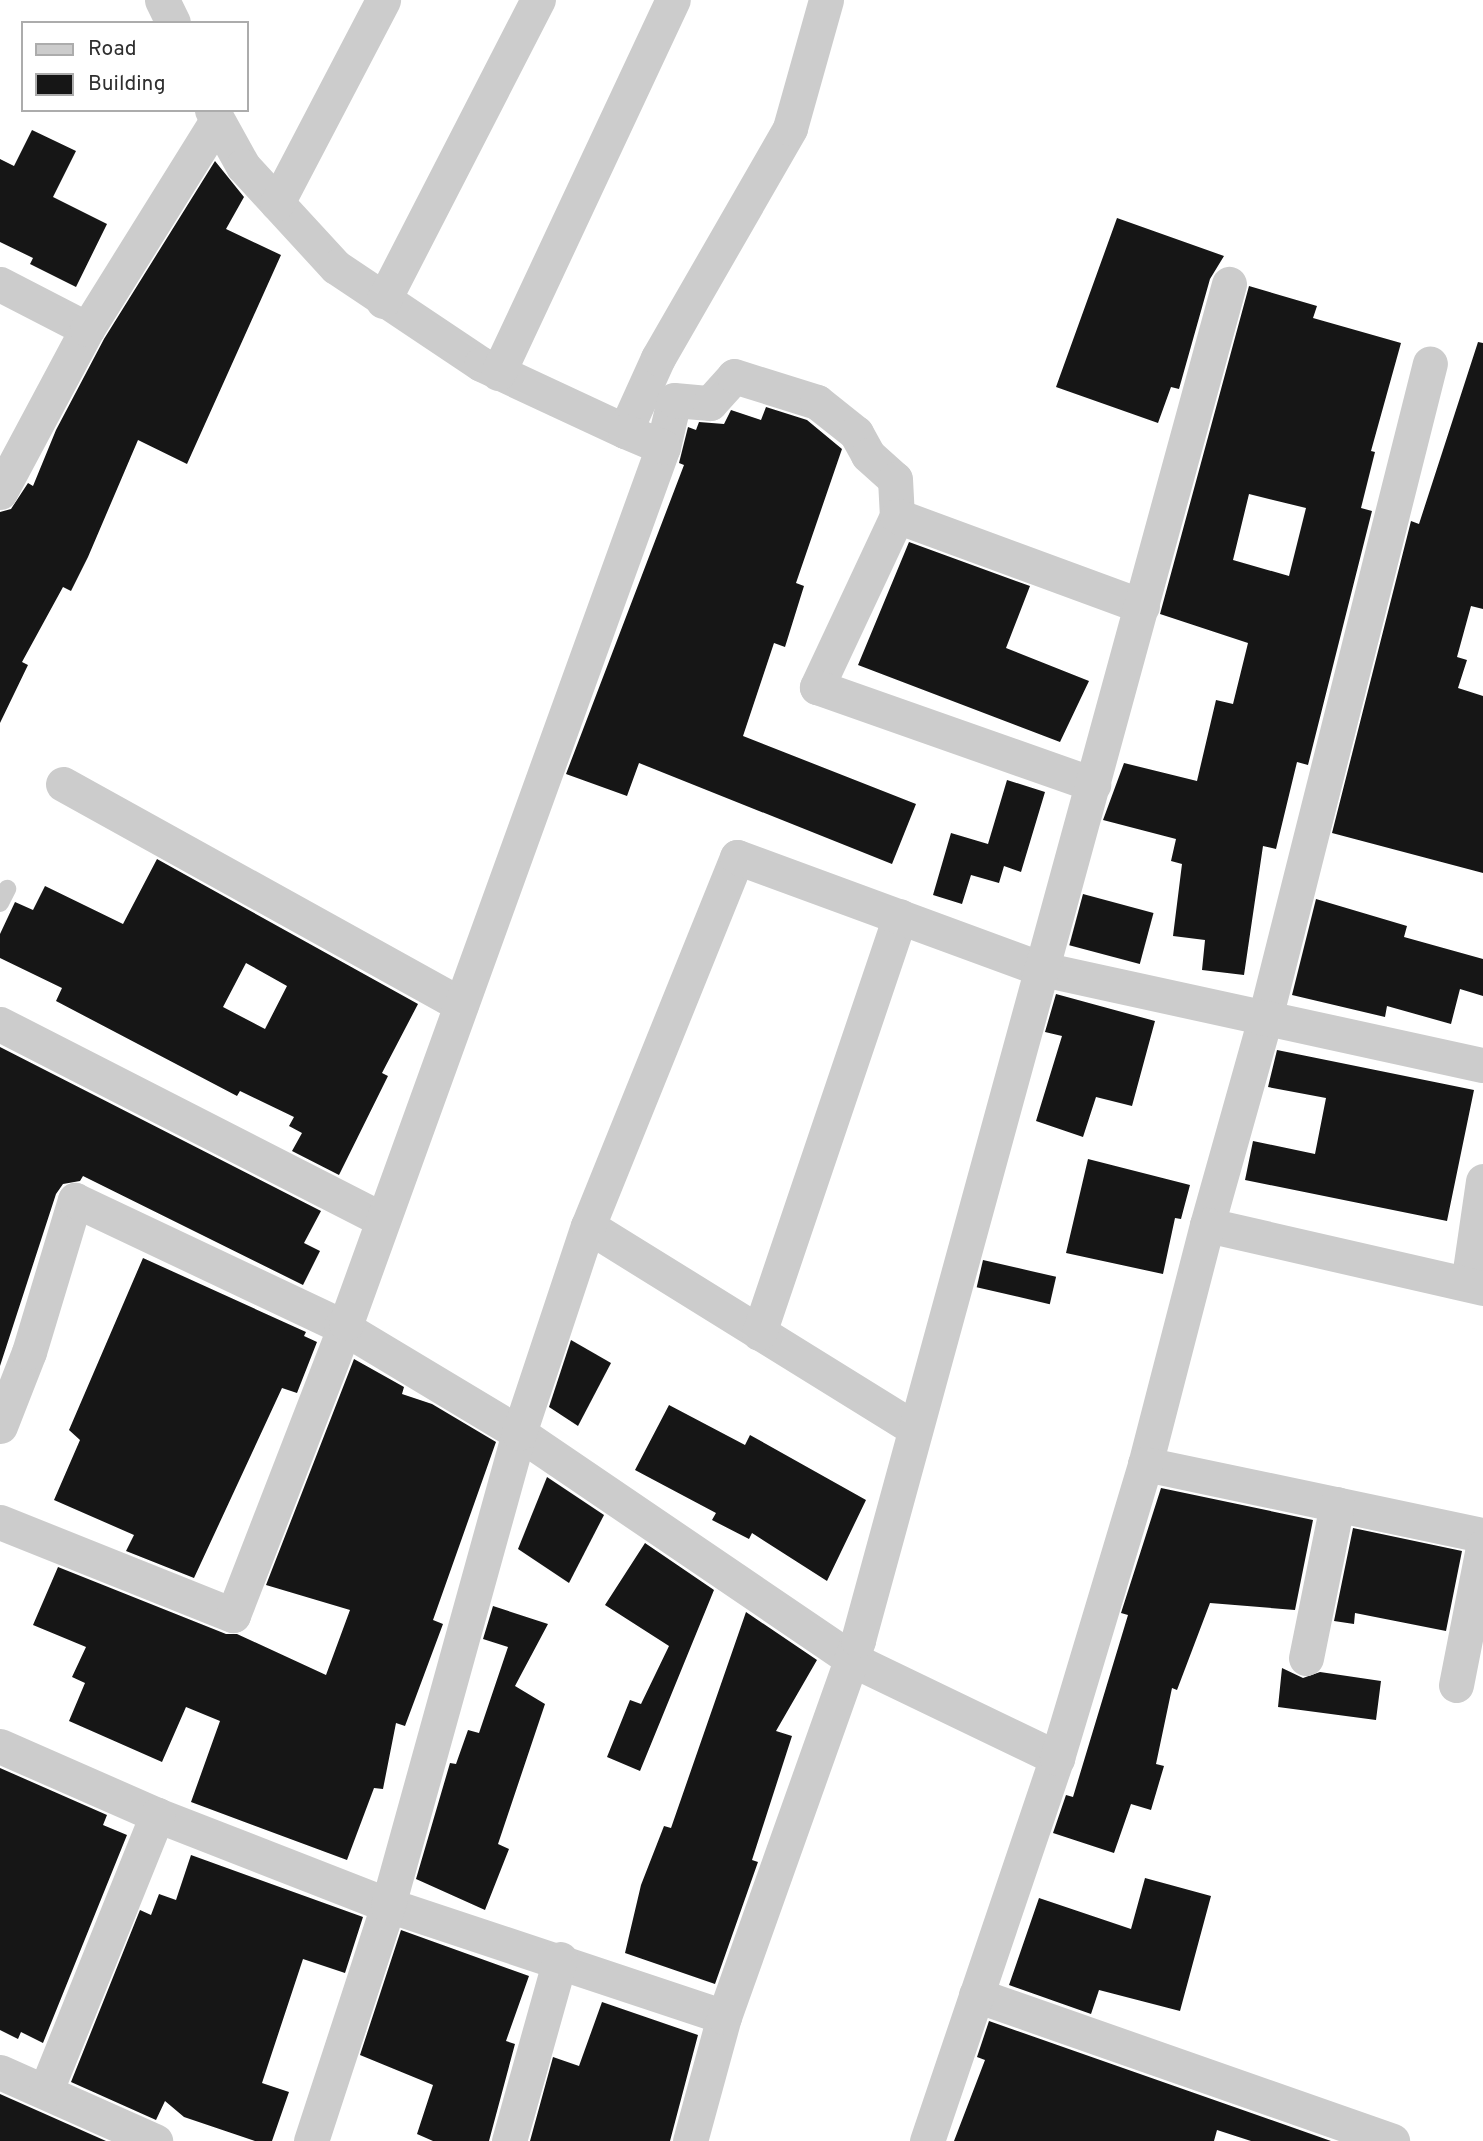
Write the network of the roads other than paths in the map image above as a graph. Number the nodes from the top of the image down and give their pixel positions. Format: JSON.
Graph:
{"nodes":[{"id":1,"x":162,"y":0,"type":"edge"},
{"id":2,"x":383,"y":0,"type":"edge"},
{"id":3,"x":538,"y":0,"type":"edge"},
{"id":4,"x":673,"y":0,"type":"edge"},
{"id":5,"x":826,"y":0,"type":"edge"},
{"id":6,"x":172,"y":21,"type":"edge"},
{"id":7,"x":215,"y":115,"type":"edge"},
{"id":8,"x":277,"y":203,"type":"junction"},
{"id":9,"x":0,"y":284,"type":"edge"},
{"id":10,"x":1229,"y":284,"type":"dead end"},
{"id":11,"x":383,"y":301,"type":"junction"},
{"id":12,"x":87,"y":329,"type":"junction"},
{"id":13,"x":1430,"y":363,"type":"dead end"},
{"id":14,"x":498,"y":373,"type":"junction"},
{"id":15,"x":625,"y":432,"type":"junction"},
{"id":16,"x":663,"y":447,"type":"junction"},
{"id":17,"x":0,"y":492,"type":"edge"},
{"id":18,"x":897,"y":516,"type":"junction"},
{"id":19,"x":1142,"y":606,"type":"junction"},
{"id":20,"x":63,"y":784,"type":"dead end"},
{"id":21,"x":1093,"y":784,"type":"junction"},
{"id":22,"x":900,"y":916,"type":"junction"},
{"id":23,"x":1042,"y":969,"type":"junction"},
{"id":24,"x":461,"y":1005,"type":"junction"},
{"id":25,"x":1265,"y":1018,"type":"junction"},
{"id":26,"x":0,"y":1024,"type":"edge"},
{"id":27,"x":1483,"y":1065,"type":"edge"},
{"id":28,"x":1483,"y":1181,"type":"edge"},
{"id":29,"x":383,"y":1220,"type":"junction"},
{"id":30,"x":1207,"y":1225,"type":"junction"},
{"id":31,"x":588,"y":1226,"type":"junction"},
{"id":32,"x":1475,"y":1286,"type":"edge"},
{"id":33,"x":341,"y":1326,"type":"junction"},
{"id":34,"x":760,"y":1332,"type":"junction"},
{"id":35,"x":0,"y":1426,"type":"edge"},
{"id":36,"x":915,"y":1429,"type":"junction"},
{"id":37,"x":519,"y":1433,"type":"junction"},
{"id":38,"x":1145,"y":1464,"type":"junction"},
{"id":39,"x":1337,"y":1504,"type":"junction"},
{"id":40,"x":0,"y":1522,"type":"edge"},
{"id":41,"x":1483,"y":1535,"type":"edge"},
{"id":42,"x":1483,"y":1547,"type":"edge"},
{"id":43,"x":1306,"y":1658,"type":"dead end"},
{"id":44,"x":852,"y":1659,"type":"junction"},
{"id":45,"x":1456,"y":1685,"type":"dead end"},
{"id":46,"x":0,"y":1746,"type":"edge"},
{"id":47,"x":1056,"y":1758,"type":"junction"},
{"id":48,"x":157,"y":1815,"type":"junction"},
{"id":49,"x":388,"y":1905,"type":"junction"},
{"id":50,"x":560,"y":1959,"type":"junction"},
{"id":51,"x":976,"y":1994,"type":"junction"},
{"id":52,"x":724,"y":2017,"type":"junction"},
{"id":53,"x":0,"y":2072,"type":"edge"},
{"id":54,"x":46,"y":2090,"type":"junction"},
{"id":55,"x":155,"y":2141,"type":"edge"},
{"id":56,"x":311,"y":2141,"type":"edge"},
{"id":57,"x":509,"y":2141,"type":"edge"},
{"id":58,"x":690,"y":2141,"type":"edge"},
{"id":59,"x":927,"y":2141,"type":"edge"},
{"id":60,"x":1392,"y":2141,"type":"edge"}],
"edges":[{"from":1,"to":6,"type":"street"},
{"from":2,"to":8,"type":"street"},
{"from":3,"to":11,"type":"street"},
{"from":4,"to":14,"type":"street"},
{"from":5,"to":15,"type":"street"},
{"from":7,"to":8,"type":"street"},
{"from":7,"to":12,"type":"street"},
{"from":8,"to":11,"type":"street"},
{"from":9,"to":12,"type":"street"},
{"from":10,"to":19,"type":"street"},
{"from":11,"to":14,"type":"street"},
{"from":12,"to":17,"type":"street"},
{"from":13,"to":25,"type":"street"},
{"from":14,"to":15,"type":"street"},
{"from":15,"to":16,"type":"street"},
{"from":16,"to":18,"type":"street"},
{"from":16,"to":24,"type":"street"},
{"from":18,"to":19,"type":"street"},
{"from":18,"to":21,"type":"street"},
{"from":19,"to":21,"type":"street"},
{"from":20,"to":24,"type":"street"},
{"from":21,"to":23,"type":"street"},
{"from":22,"to":23,"type":"street"},
{"from":22,"to":31,"type":"street"},
{"from":22,"to":34,"type":"street"},
{"from":23,"to":25,"type":"street"},
{"from":23,"to":36,"type":"street"},
{"from":24,"to":29,"type":"street"},
{"from":25,"to":27,"type":"street"},
{"from":25,"to":30,"type":"street"},
{"from":26,"to":29,"type":"street"},
{"from":28,"to":32,"type":"street"},
{"from":29,"to":33,"type":"street"},
{"from":30,"to":32,"type":"street"},
{"from":30,"to":38,"type":"street"},
{"from":31,"to":34,"type":"street"},
{"from":31,"to":37,"type":"street"},
{"from":33,"to":35,"type":"street"},
{"from":33,"to":37,"type":"street"},
{"from":33,"to":40,"type":"street"},
{"from":34,"to":36,"type":"street"},
{"from":36,"to":44,"type":"street"},
{"from":37,"to":44,"type":"street"},
{"from":37,"to":49,"type":"street"},
{"from":38,"to":39,"type":"street"},
{"from":38,"to":47,"type":"street"},
{"from":39,"to":41,"type":"street"},
{"from":39,"to":43,"type":"street"},
{"from":42,"to":45,"type":"street"},
{"from":44,"to":47,"type":"street"},
{"from":44,"to":52,"type":"street"},
{"from":46,"to":48,"type":"street"},
{"from":47,"to":51,"type":"street"},
{"from":48,"to":49,"type":"street"},
{"from":48,"to":54,"type":"street"},
{"from":49,"to":50,"type":"street"},
{"from":49,"to":56,"type":"street"},
{"from":50,"to":52,"type":"street"},
{"from":50,"to":57,"type":"street"},
{"from":51,"to":59,"type":"street"},
{"from":51,"to":60,"type":"street"},
{"from":52,"to":58,"type":"street"},
{"from":53,"to":54,"type":"street"},
{"from":54,"to":55,"type":"street"}]}
